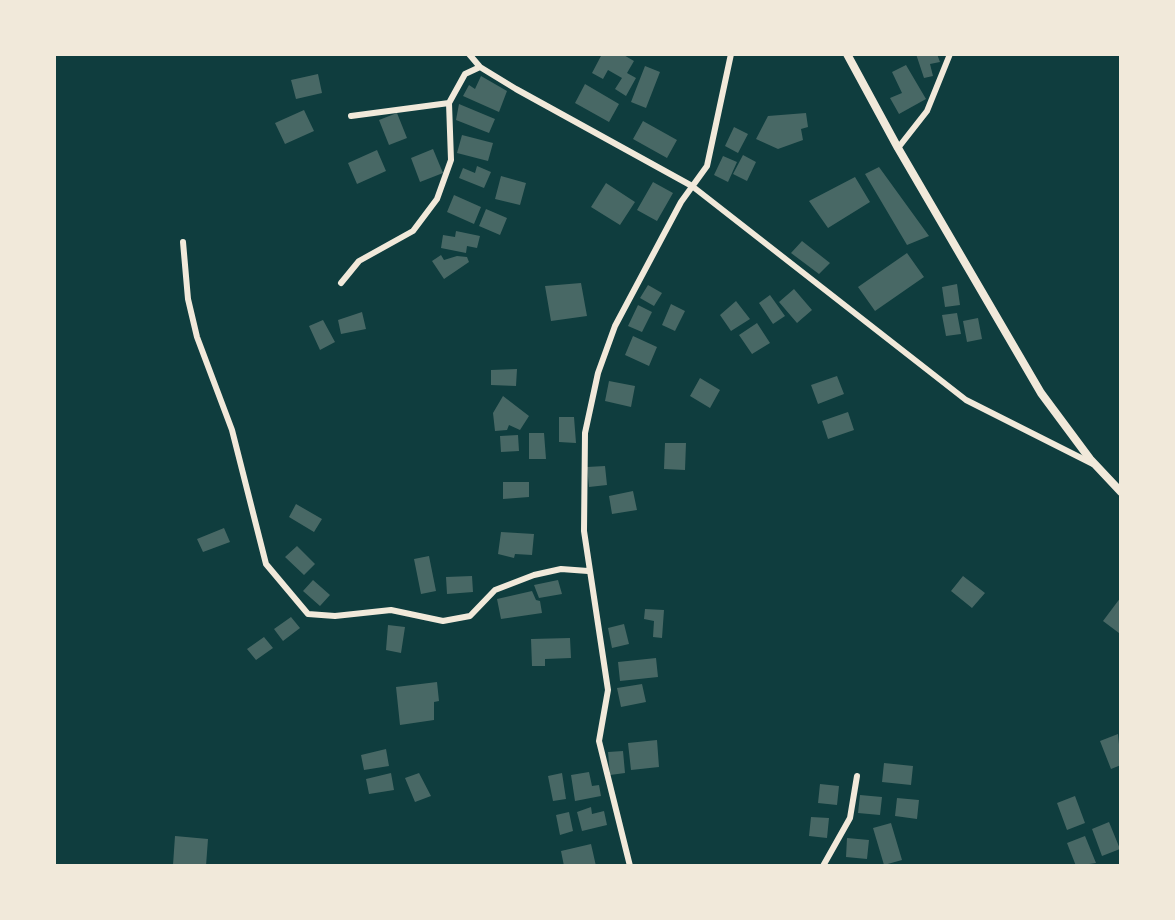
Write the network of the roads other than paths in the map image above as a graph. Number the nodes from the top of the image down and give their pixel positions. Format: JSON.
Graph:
{"nodes":[{"id":1,"x":469,"y":54,"type":"edge"},
{"id":2,"x":731,"y":54,"type":"edge"},
{"id":3,"x":847,"y":54,"type":"edge"},
{"id":4,"x":950,"y":54,"type":"edge"},
{"id":5,"x":480,"y":67,"type":"junction"},
{"id":6,"x":449,"y":103,"type":"junction"},
{"id":7,"x":351,"y":116,"type":"dead end"},
{"id":8,"x":898,"y":148,"type":"junction"},
{"id":9,"x":692,"y":186,"type":"junction"},
{"id":10,"x":183,"y":242,"type":"dead end"},
{"id":11,"x":341,"y":283,"type":"dead end"},
{"id":12,"x":1096,"y":466,"type":"junction"},
{"id":13,"x":1121,"y":492,"type":"edge"},
{"id":14,"x":588,"y":571,"type":"junction"},
{"id":15,"x":857,"y":776,"type":"dead end"},
{"id":16,"x":630,"y":866,"type":"edge"},
{"id":17,"x":823,"y":866,"type":"edge"}],
"edges":[{"from":1,"to":5,"type":"street"},
{"from":2,"to":9,"type":"street"},
{"from":3,"to":8,"type":"main road"},
{"from":4,"to":8,"type":"street"},
{"from":5,"to":6,"type":"street"},
{"from":5,"to":9,"type":"street"},
{"from":6,"to":7,"type":"street"},
{"from":6,"to":11,"type":"street"},
{"from":8,"to":12,"type":"main road"},
{"from":9,"to":12,"type":"street"},
{"from":9,"to":14,"type":"street"},
{"from":10,"to":14,"type":"street"},
{"from":12,"to":13,"type":"main road"},
{"from":14,"to":16,"type":"street"},
{"from":15,"to":17,"type":"street"}]}
